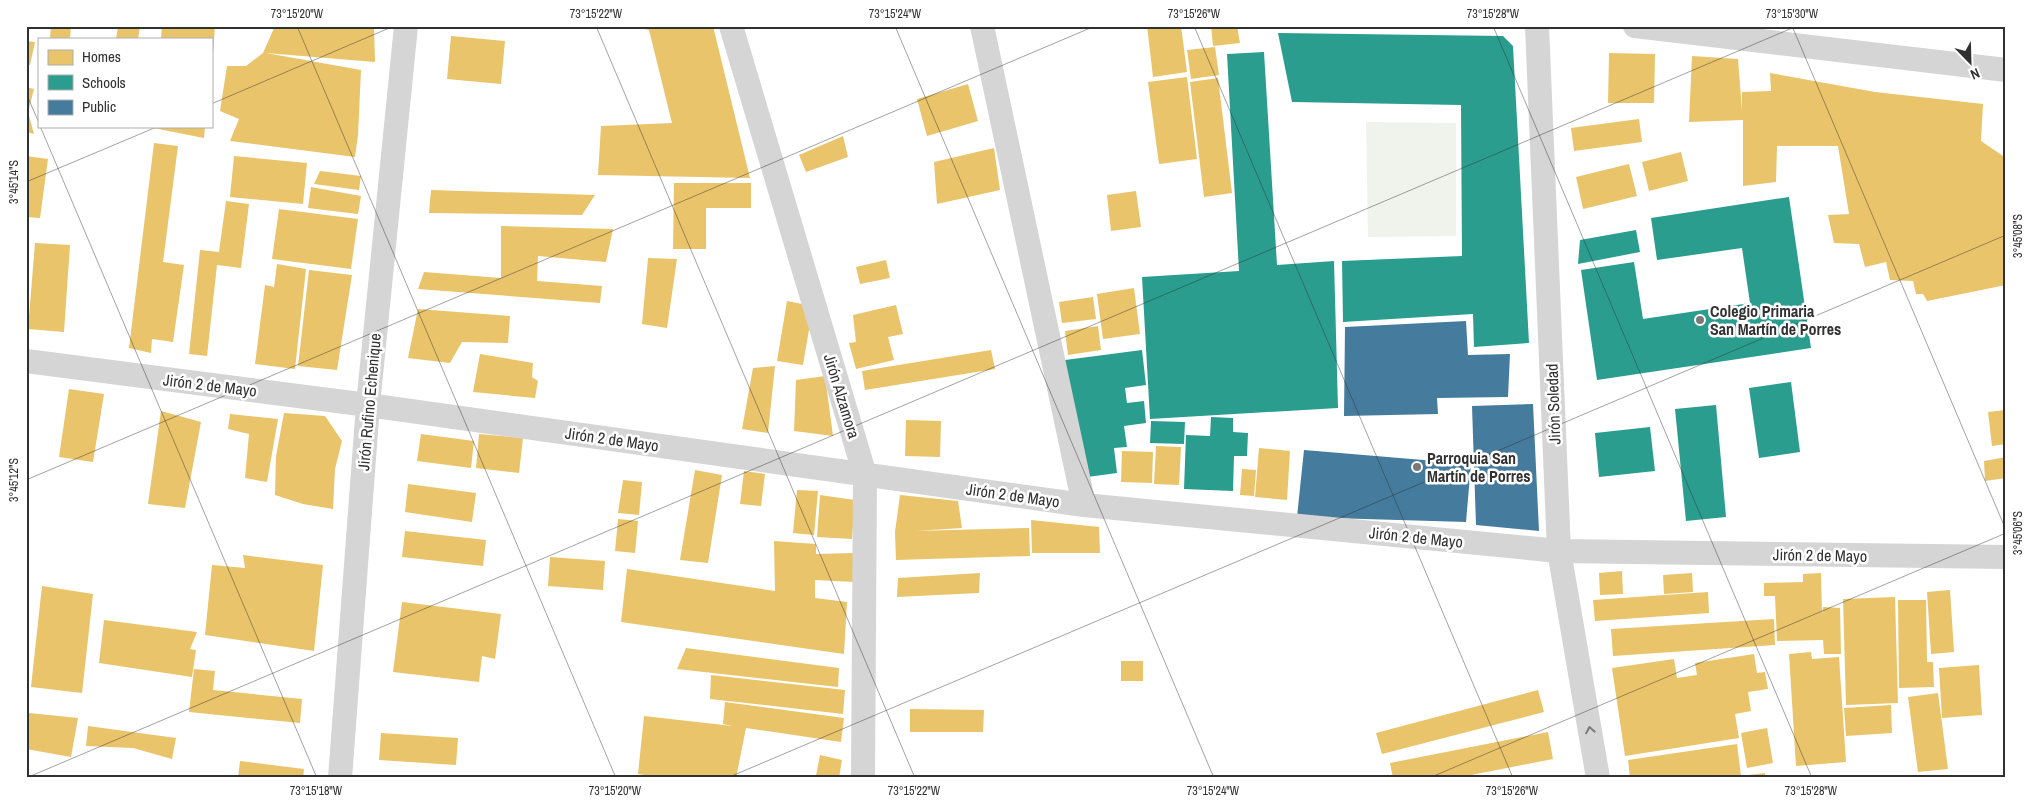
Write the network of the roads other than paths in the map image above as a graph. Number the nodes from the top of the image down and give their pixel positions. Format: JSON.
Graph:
{"nodes":[{"id":1,"x":406,"y":26,"type":"edge"},
{"id":2,"x":731,"y":26,"type":"edge"},
{"id":3,"x":982,"y":26,"type":"edge"},
{"id":4,"x":1538,"y":26,"type":"edge"},
{"id":5,"x":1635,"y":26,"type":"edge"},
{"id":6,"x":2006,"y":70,"type":"edge"},
{"id":7,"x":26,"y":361,"type":"edge"},
{"id":8,"x":368,"y":405,"type":"junction"},
{"id":9,"x":865,"y":475,"type":"junction"},
{"id":10,"x":1084,"y":505,"type":"junction"},
{"id":11,"x":1559,"y":551,"type":"junction"},
{"id":12,"x":2006,"y":558,"type":"edge"},
{"id":13,"x":340,"y":778,"type":"edge"},
{"id":14,"x":863,"y":778,"type":"edge"},
{"id":15,"x":1598,"y":778,"type":"edge"}],
"edges":[{"from":1,"to":8,"type":"street","name":"Jirón Rufino Echenique"},
{"from":2,"to":9,"type":"street","name":"Jirón Alzamora"},
{"from":3,"to":10,"type":"street"},
{"from":4,"to":11,"type":"street","name":"Jirón Soledad"},
{"from":5,"to":6,"type":"street"},
{"from":7,"to":8,"type":"street","name":"Jirón 2 de Mayo"},
{"from":8,"to":9,"type":"street","name":"Jirón 2 de Mayo"},
{"from":8,"to":13,"type":"street","name":"Jirón Rufino Echenique"},
{"from":9,"to":10,"type":"street","name":"Jirón 2 de Mayo"},
{"from":9,"to":14,"type":"street","name":"Jirón Alzamora"},
{"from":10,"to":11,"type":"street","name":"Jirón 2 de Mayo"},
{"from":11,"to":12,"type":"street","name":"Jirón 2 de Mayo"},
{"from":15,"to":11,"type":"street","name":"Jirón Soledad","one_way":true}]}
